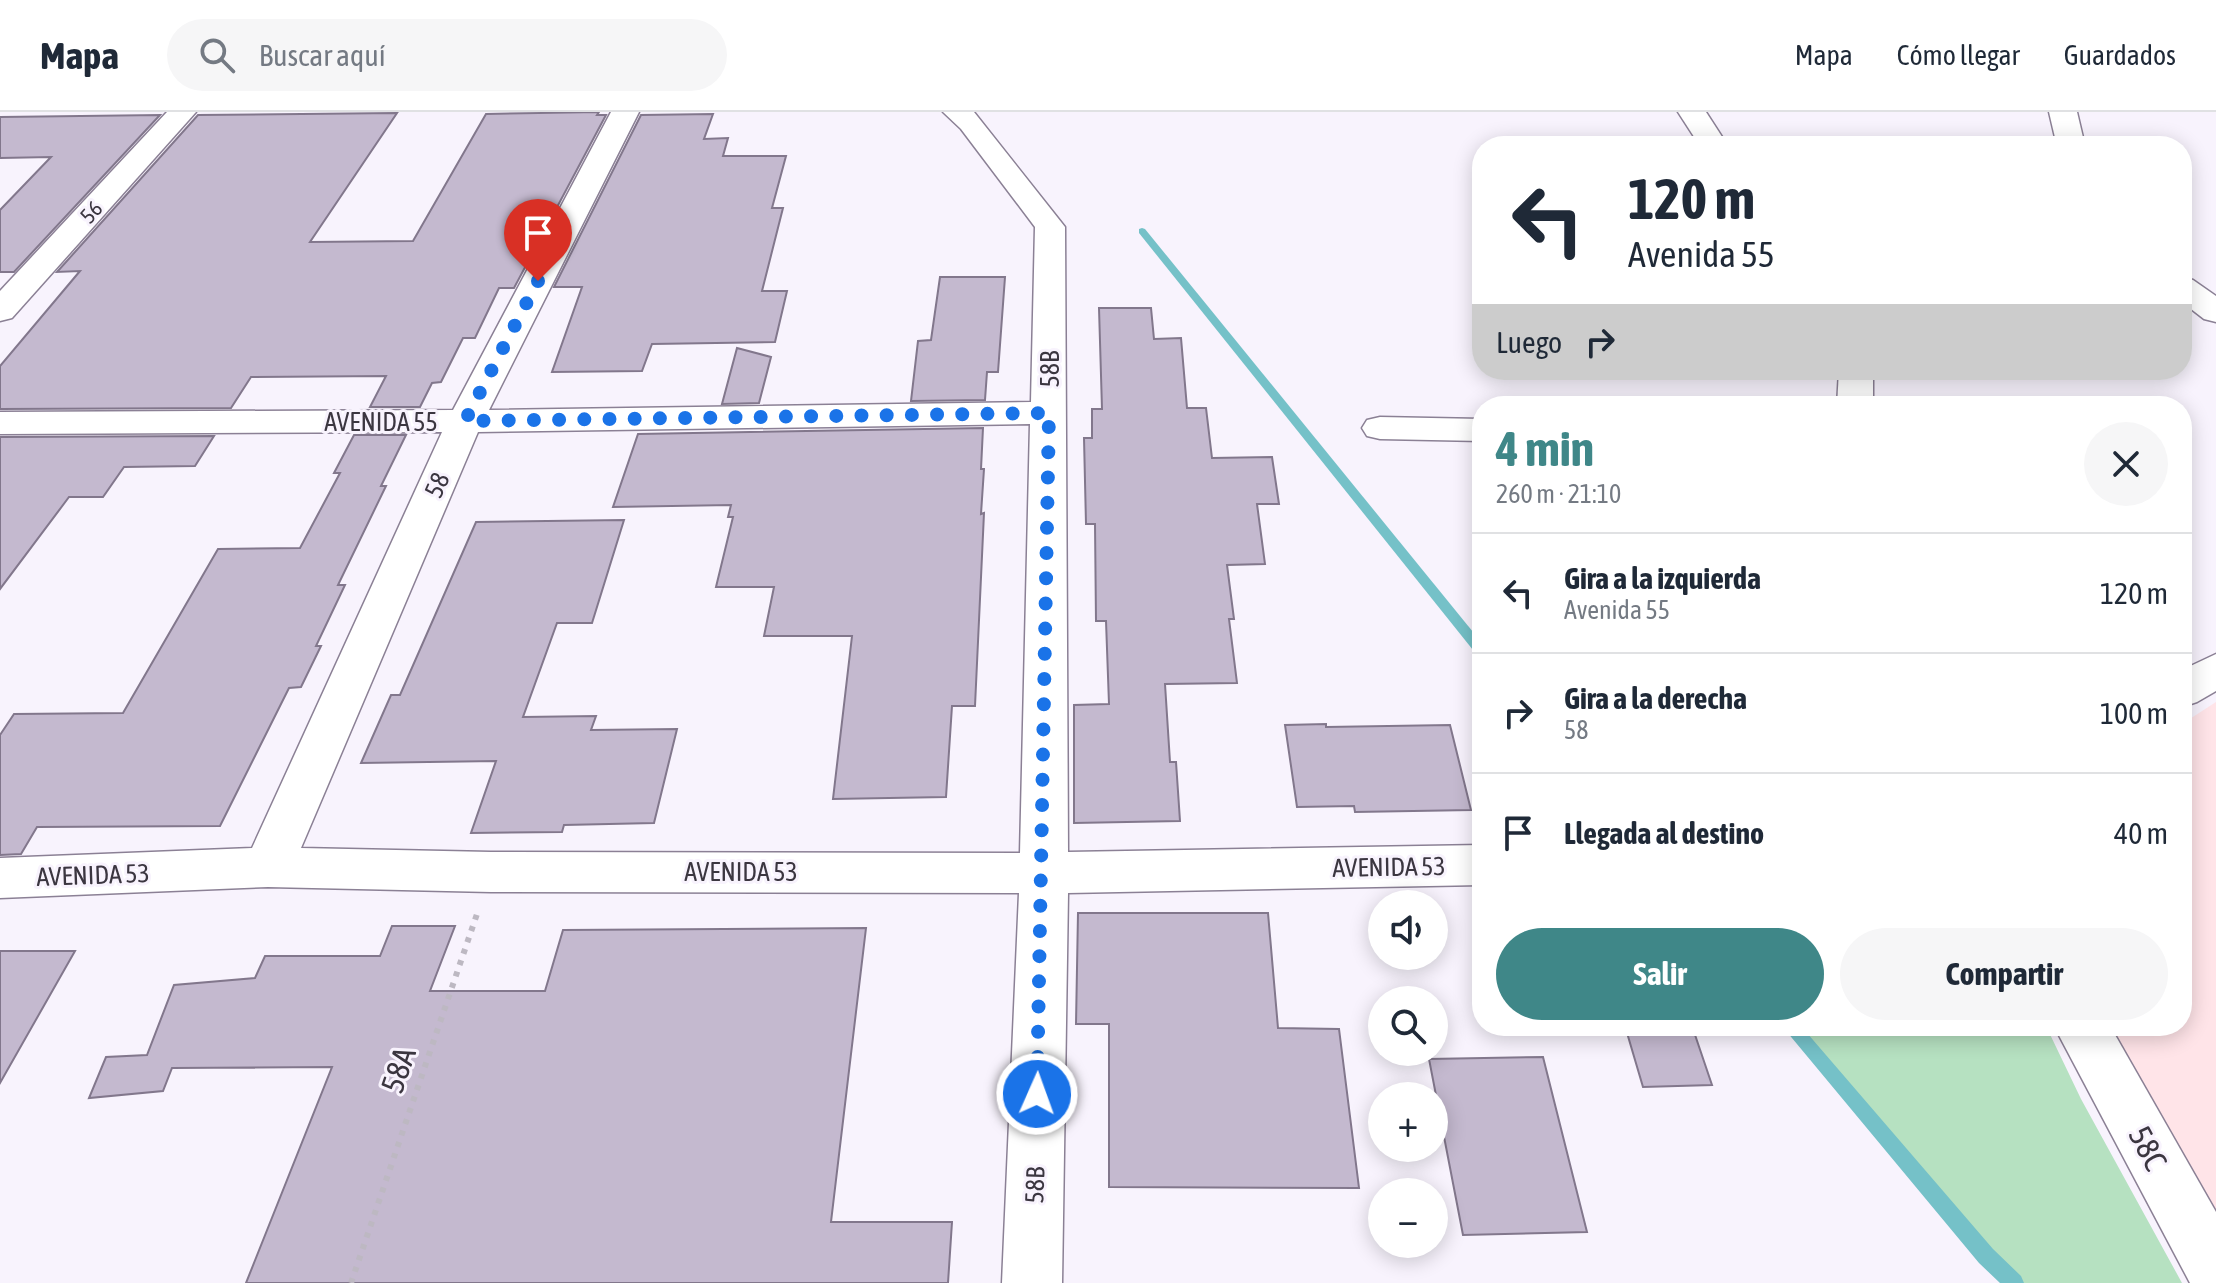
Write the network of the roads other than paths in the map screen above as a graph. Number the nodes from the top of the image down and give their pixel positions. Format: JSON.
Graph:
{"nodes":[{"id":1,"x":182,"y":112,"type":"edge"},
{"id":2,"x":625,"y":112,"type":"edge"},
{"id":3,"x":957,"y":112,"type":"edge"},
{"id":4,"x":1692,"y":112,"type":"edge"},
{"id":5,"x":2063,"y":112,"type":"edge"},
{"id":6,"x":1708,"y":136,"type":"edge"},
{"id":7,"x":2069,"y":136,"type":"edge"},
{"id":8,"x":2192,"y":294,"type":"edge"},
{"id":9,"x":0,"y":311,"type":"edge"},
{"id":10,"x":2216,"y":312,"type":"edge"},
{"id":11,"x":1049,"y":413,"type":"junction"},
{"id":12,"x":465,"y":421,"type":"junction"},
{"id":13,"x":0,"y":423,"type":"edge"},
{"id":14,"x":1380,"y":428,"type":"dead end"},
{"id":15,"x":1472,"y":430,"type":"edge"},
{"id":16,"x":2216,"y":670,"type":"edge"},
{"id":17,"x":2192,"y":685,"type":"edge"},
{"id":18,"x":1472,"y":865,"type":"edge"},
{"id":19,"x":268,"y":867,"type":"junction"},
{"id":20,"x":1044,"y":873,"type":"junction"},
{"id":21,"x":0,"y":878,"type":"edge"},
{"id":22,"x":2087,"y":1036,"type":"edge"},
{"id":23,"x":2216,"y":1270,"type":"edge"},
{"id":24,"x":1032,"y":1283,"type":"edge"}],
"edges":[{"from":1,"to":9,"type":"street","name":"56"},
{"from":2,"to":12,"type":"street","name":"58"},
{"from":3,"to":11,"type":"street","name":"58B"},
{"from":4,"to":6,"type":"street"},
{"from":5,"to":7,"type":"street"},
{"from":8,"to":10,"type":"street"},
{"from":11,"to":12,"type":"street","name":"AVENIDA 55"},
{"from":11,"to":20,"type":"street","name":"58B"},
{"from":12,"to":13,"type":"street","name":"AVENIDA 55"},
{"from":12,"to":19,"type":"street","name":"58"},
{"from":14,"to":15,"type":"street"},
{"from":16,"to":17,"type":"street"},
{"from":18,"to":20,"type":"street","name":"AVENIDA 53"},
{"from":19,"to":20,"type":"street","name":"AVENIDA 53"},
{"from":19,"to":21,"type":"street","name":"AVENIDA 53"},
{"from":20,"to":24,"type":"street","name":"58B"},
{"from":22,"to":23,"type":"street","name":"58C"}]}
